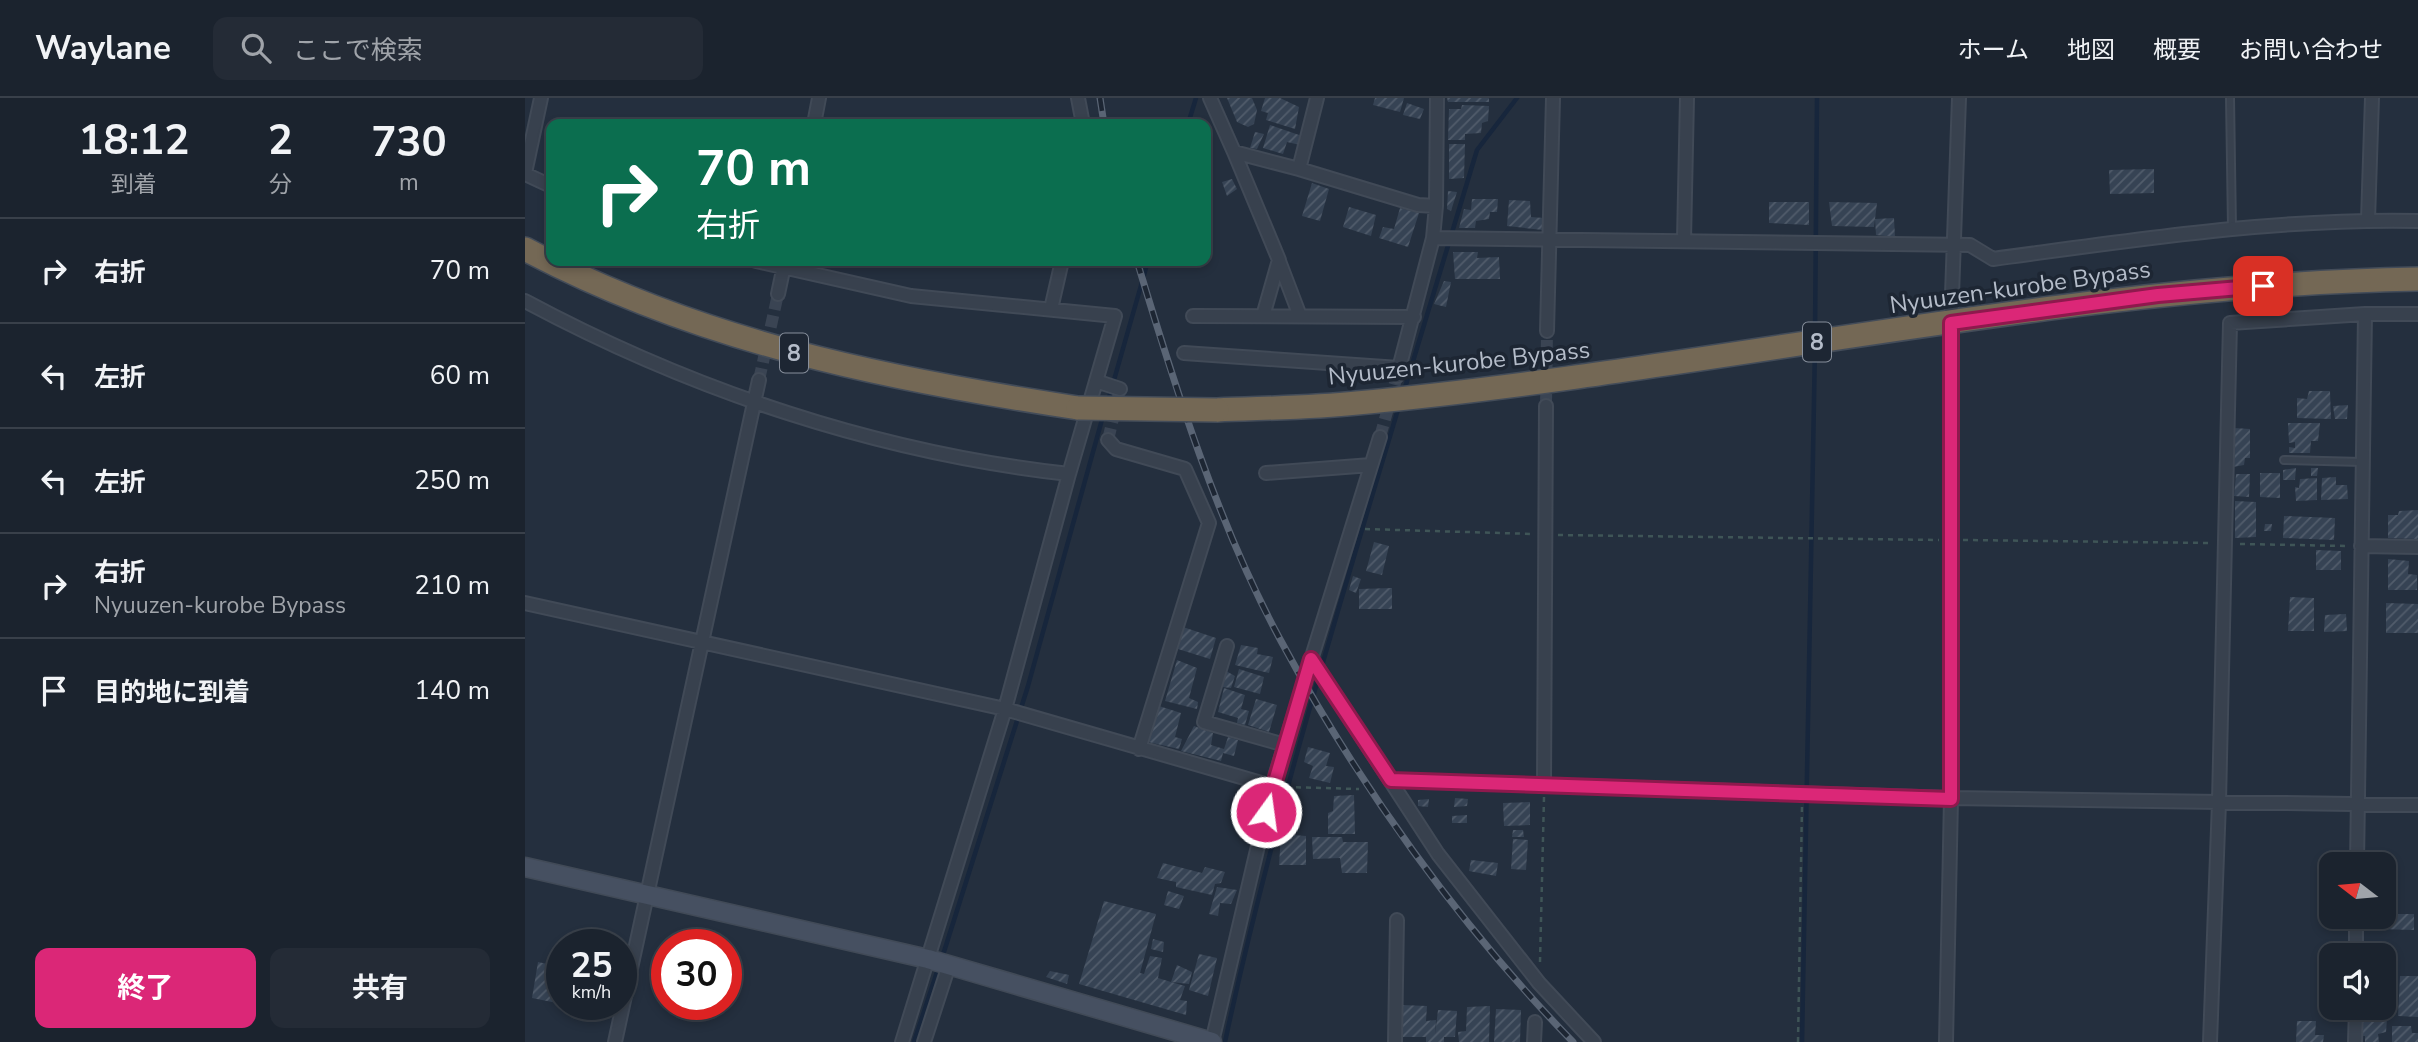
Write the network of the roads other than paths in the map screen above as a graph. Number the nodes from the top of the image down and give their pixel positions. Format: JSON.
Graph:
{"nodes":[{"id":1,"x":541,"y":98,"type":"edge"},
{"id":2,"x":820,"y":98,"type":"edge"},
{"id":3,"x":1078,"y":98,"type":"edge"},
{"id":4,"x":1210,"y":98,"type":"edge"},
{"id":5,"x":1317,"y":98,"type":"edge"},
{"id":6,"x":1437,"y":98,"type":"edge"},
{"id":7,"x":1553,"y":98,"type":"edge"},
{"id":8,"x":1688,"y":98,"type":"edge"},
{"id":9,"x":1959,"y":98,"type":"edge"},
{"id":10,"x":2230,"y":98,"type":"edge"},
{"id":11,"x":2372,"y":98,"type":"edge"},
{"id":12,"x":815,"y":119,"type":"edge"},
{"id":13,"x":1082,"y":119,"type":"edge"},
{"id":14,"x":1234,"y":152,"type":"junction"},
{"id":15,"x":1299,"y":169,"type":"junction"},
{"id":16,"x":525,"y":174,"type":"edge"},
{"id":17,"x":546,"y":184,"type":"edge"},
{"id":18,"x":1436,"y":206,"type":"junction"},
{"id":19,"x":2368,"y":220,"type":"junction"},
{"id":20,"x":2418,"y":221,"type":"edge"},
{"id":21,"x":2232,"y":228,"type":"junction"},
{"id":22,"x":1433,"y":237,"type":"junction"},
{"id":23,"x":1551,"y":238,"type":"junction"},
{"id":24,"x":1684,"y":240,"type":"junction"},
{"id":25,"x":1956,"y":245,"type":"junction"},
{"id":26,"x":525,"y":249,"type":"edge"},
{"id":27,"x":546,"y":260,"type":"edge"},
{"id":28,"x":1279,"y":260,"type":"junction"},
{"id":29,"x":557,"y":266,"type":"edge"},
{"id":30,"x":784,"y":266,"type":"edge"},
{"id":31,"x":792,"y":266,"type":"edge"},
{"id":32,"x":1061,"y":266,"type":"edge"},
{"id":33,"x":2418,"y":279,"type":"edge"},
{"id":34,"x":778,"y":295,"type":"tunnel mouth"},
{"id":35,"x":525,"y":301,"type":"edge"},
{"id":36,"x":1051,"y":309,"type":"junction"},
{"id":37,"x":2365,"y":314,"type":"junction"},
{"id":38,"x":2418,"y":314,"type":"edge"},
{"id":39,"x":1193,"y":316,"type":"dead end"},
{"id":40,"x":1263,"y":316,"type":"junction"},
{"id":41,"x":1300,"y":316,"type":"junction"},
{"id":42,"x":1414,"y":317,"type":"junction"},
{"id":43,"x":1951,"y":323,"type":"junction"},
{"id":44,"x":1547,"y":331,"type":"tunnel mouth"},
{"id":45,"x":1184,"y":353,"type":"dead end"},
{"id":46,"x":759,"y":380,"type":"tunnel mouth"},
{"id":47,"x":1096,"y":380,"type":"junction"},
{"id":48,"x":1120,"y":389,"type":"dead end"},
{"id":49,"x":754,"y":403,"type":"junction"},
{"id":50,"x":1546,"y":406,"type":"tunnel mouth"},
{"id":51,"x":1380,"y":437,"type":"tunnel mouth"},
{"id":52,"x":1108,"y":440,"type":"dead end"},
{"id":53,"x":2284,"y":460,"type":"dead end"},
{"id":54,"x":2362,"y":462,"type":"junction"},
{"id":55,"x":1371,"y":464,"type":"junction"},
{"id":56,"x":1266,"y":473,"type":"dead end"},
{"id":57,"x":1069,"y":474,"type":"junction"},
{"id":58,"x":2361,"y":546,"type":"junction"},
{"id":59,"x":2418,"y":547,"type":"edge"},
{"id":60,"x":525,"y":603,"type":"edge"},
{"id":61,"x":701,"y":643,"type":"junction"},
{"id":62,"x":1227,"y":646,"type":"dead end"},
{"id":63,"x":1311,"y":659,"type":"junction"},
{"id":64,"x":1005,"y":709,"type":"junction"},
{"id":65,"x":1285,"y":745,"type":"junction"},
{"id":66,"x":1139,"y":749,"type":"junction"},
{"id":67,"x":1391,"y":780,"type":"junction"},
{"id":68,"x":1544,"y":783,"type":"junction"},
{"id":69,"x":1272,"y":786,"type":"junction"},
{"id":70,"x":1951,"y":799,"type":"junction"},
{"id":71,"x":2219,"y":802,"type":"junction"},
{"id":72,"x":2357,"y":804,"type":"junction"},
{"id":73,"x":2418,"y":805,"type":"edge"},
{"id":74,"x":2357,"y":852,"type":"edge"},
{"id":75,"x":525,"y":867,"type":"edge"},
{"id":76,"x":646,"y":894,"type":"junction"},
{"id":77,"x":1397,"y":920,"type":"dead end"},
{"id":78,"x":928,"y":959,"type":"junction"},
{"id":79,"x":949,"y":965,"type":"junction"},
{"id":80,"x":2356,"y":1020,"type":"edge"},
{"id":81,"x":1535,"y":1022,"type":"dead end"},
{"id":82,"x":615,"y":1042,"type":"edge"},
{"id":83,"x":902,"y":1042,"type":"edge"},
{"id":84,"x":924,"y":1042,"type":"edge"},
{"id":85,"x":1212,"y":1042,"type":"edge"},
{"id":86,"x":1395,"y":1042,"type":"edge"},
{"id":87,"x":1534,"y":1042,"type":"edge"},
{"id":88,"x":1594,"y":1042,"type":"edge"},
{"id":89,"x":1946,"y":1042,"type":"edge"},
{"id":90,"x":2210,"y":1042,"type":"edge"},
{"id":91,"x":2355,"y":1042,"type":"edge"}],
"edges":[{"from":1,"to":16,"type":"street"},
{"from":2,"to":12,"type":"street"},
{"from":3,"to":13,"type":"street"},
{"from":4,"to":14,"type":"street"},
{"from":5,"to":15,"type":"street"},
{"from":6,"to":18,"type":"street"},
{"from":7,"to":23,"type":"street"},
{"from":8,"to":24,"type":"street"},
{"from":9,"to":25,"type":"street"},
{"from":10,"to":21,"type":"lane"},
{"from":11,"to":19,"type":"street"},
{"from":14,"to":15,"type":"street"},
{"from":14,"to":28,"type":"street"},
{"from":15,"to":18,"type":"street"},
{"from":16,"to":17,"type":"street"},
{"from":18,"to":22,"type":"street"},
{"from":19,"to":20,"type":"street"},
{"from":19,"to":21,"type":"street"},
{"from":21,"to":25,"type":"street"},
{"from":22,"to":23,"type":"street"},
{"from":22,"to":42,"type":"street"},
{"from":23,"to":24,"type":"street"},
{"from":23,"to":44,"type":"street"},
{"from":24,"to":25,"type":"street"},
{"from":25,"to":43,"type":"street"},
{"from":26,"to":27,"type":"highway","name":"Nyuuzen-kurobe Bypass","number":"8","bridge":true},
{"from":28,"to":40,"type":"street"},
{"from":28,"to":41,"type":"street"},
{"from":29,"to":43,"type":"highway","name":"Nyuuzen-kurobe Bypass","number":"8","bridge":true},
{"from":30,"to":34,"type":"street"},
{"from":31,"to":36,"type":"street"},
{"from":32,"to":36,"type":"street"},
{"from":33,"to":43,"type":"highway","name":"Nyuuzen-kurobe Bypass","number":"8"},
{"from":35,"to":49,"type":"street"},
{"from":36,"to":47,"type":"street"},
{"from":37,"to":38,"type":"street"},
{"from":37,"to":54,"type":"street"},
{"from":37,"to":71,"type":"street"},
{"from":39,"to":40,"type":"street"},
{"from":40,"to":41,"type":"street"},
{"from":41,"to":42,"type":"street"},
{"from":42,"to":45,"type":"street"},
{"from":43,"to":70,"type":"street"},
{"from":46,"to":49,"type":"street"},
{"from":47,"to":48,"type":"street"},
{"from":47,"to":57,"type":"street"},
{"from":49,"to":57,"type":"street"},
{"from":49,"to":61,"type":"street"},
{"from":50,"to":68,"type":"street"},
{"from":51,"to":55,"type":"street"},
{"from":52,"to":66,"type":"street"},
{"from":53,"to":54,"type":"lane"},
{"from":54,"to":58,"type":"street"},
{"from":55,"to":56,"type":"street"},
{"from":55,"to":63,"type":"street"},
{"from":57,"to":64,"type":"street"},
{"from":58,"to":59,"type":"street"},
{"from":58,"to":72,"type":"street"},
{"from":60,"to":61,"type":"street"},
{"from":61,"to":64,"type":"street"},
{"from":61,"to":76,"type":"street"},
{"from":62,"to":65,"type":"street"},
{"from":63,"to":65,"type":"street"},
{"from":63,"to":67,"type":"street"},
{"from":64,"to":66,"type":"street"},
{"from":64,"to":78,"type":"street"},
{"from":65,"to":69,"type":"street"},
{"from":66,"to":69,"type":"street"},
{"from":67,"to":68,"type":"street"},
{"from":67,"to":88,"type":"street"},
{"from":68,"to":70,"type":"street"},
{"from":69,"to":85,"type":"street"},
{"from":70,"to":71,"type":"street"},
{"from":70,"to":89,"type":"street"},
{"from":71,"to":72,"type":"street"},
{"from":71,"to":90,"type":"street"},
{"from":72,"to":73,"type":"street"},
{"from":72,"to":74,"type":"street"},
{"from":75,"to":76,"type":"street"},
{"from":76,"to":78,"type":"street"},
{"from":76,"to":82,"type":"street"},
{"from":77,"to":86,"type":"street"},
{"from":78,"to":79,"type":"street"},
{"from":78,"to":83,"type":"street"},
{"from":79,"to":84,"type":"street"},
{"from":79,"to":85,"type":"street"},
{"from":80,"to":91,"type":"street"},
{"from":81,"to":87,"type":"street"}]}
